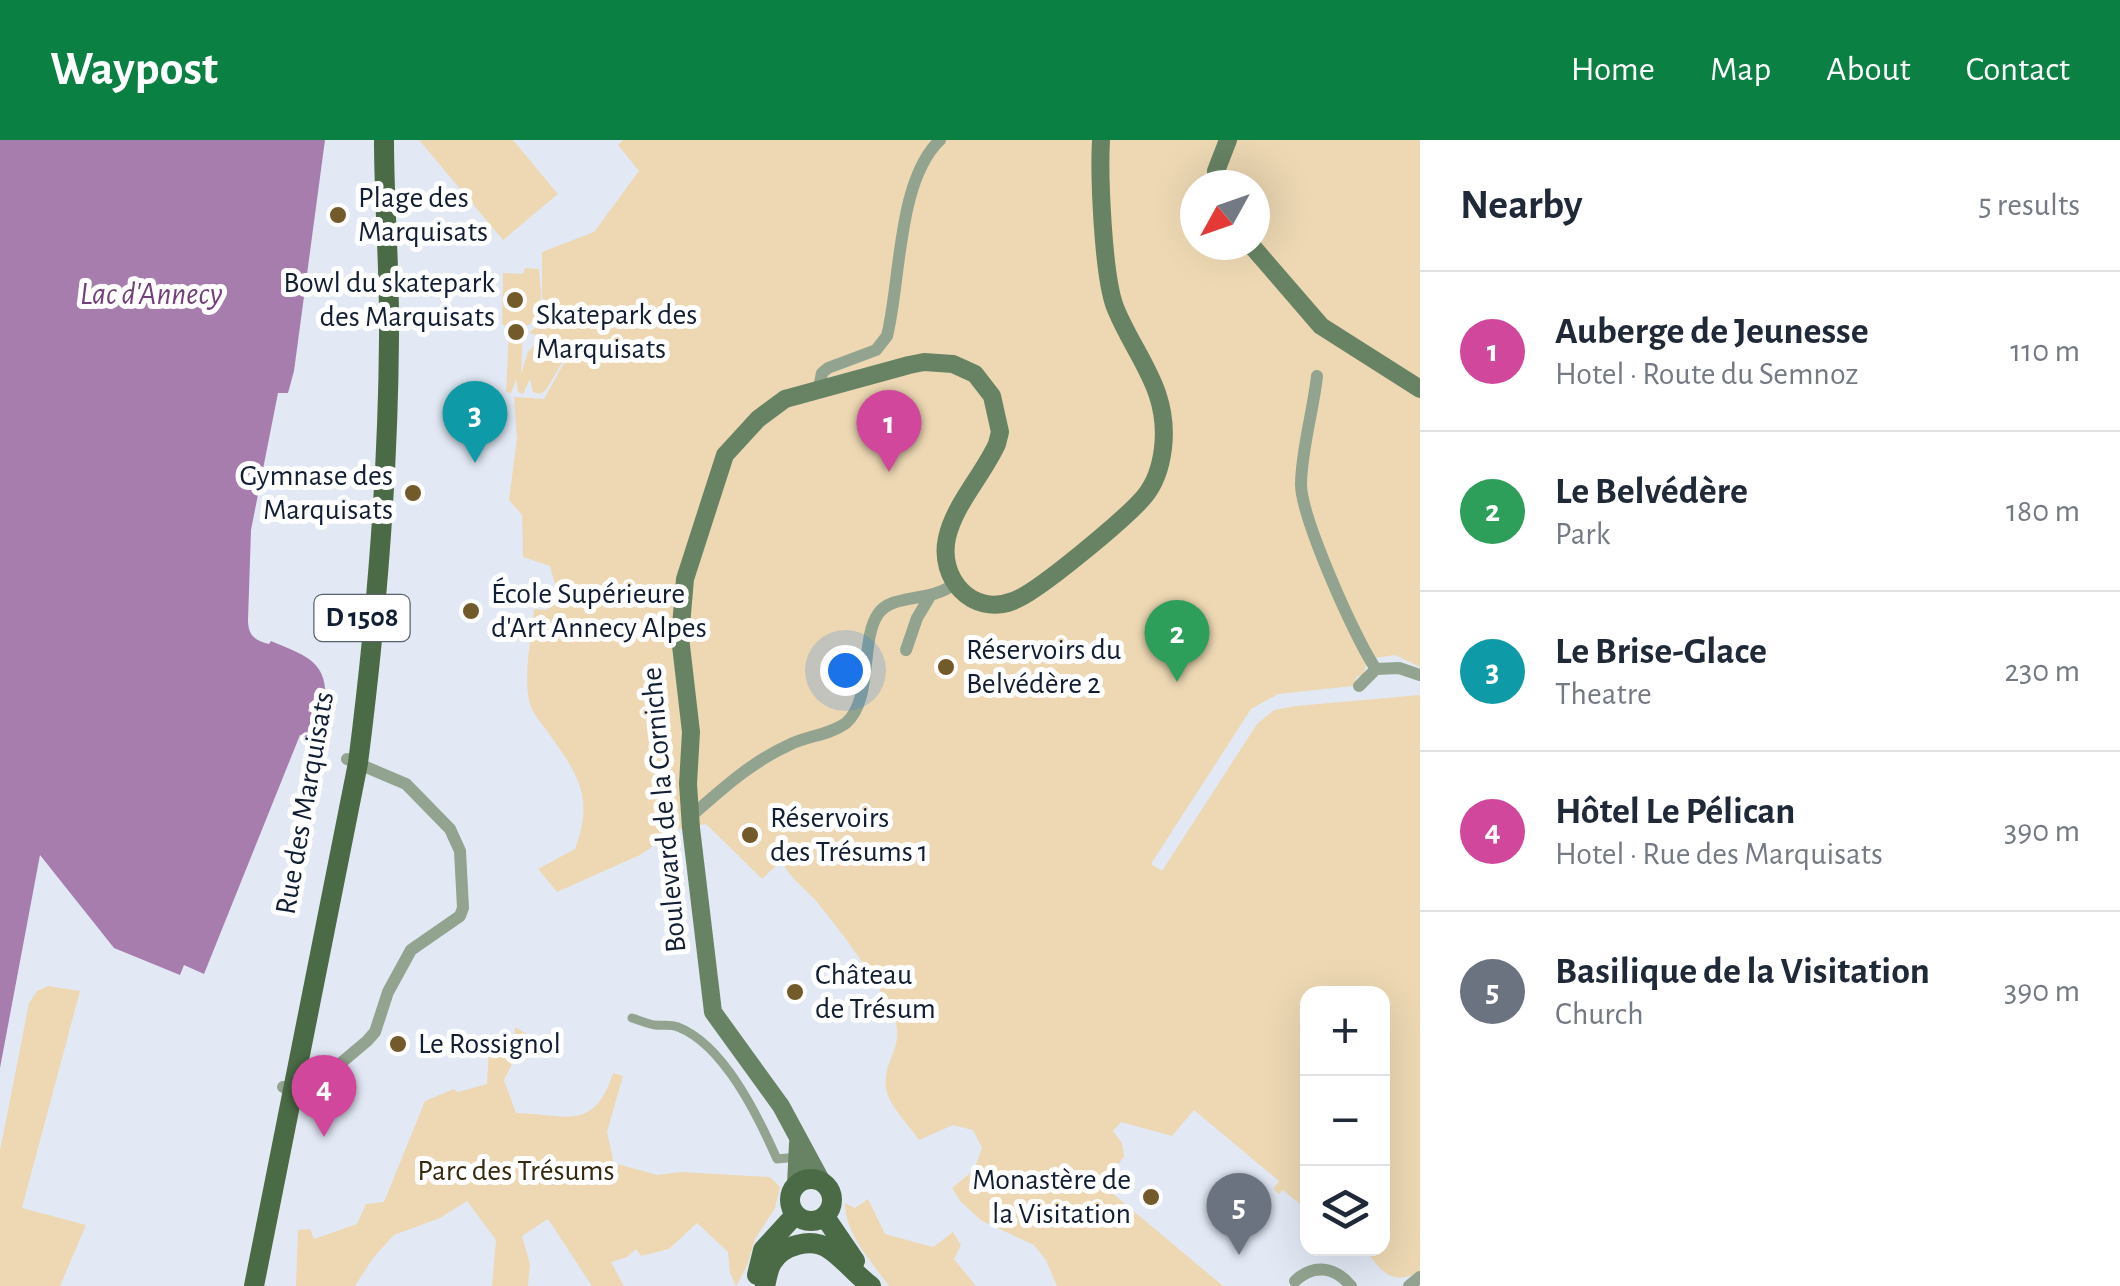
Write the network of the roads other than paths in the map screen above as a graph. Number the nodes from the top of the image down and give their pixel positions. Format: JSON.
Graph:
{"nodes":[{"id":1,"x":384,"y":140,"type":"edge"},
{"id":2,"x":940,"y":140,"type":"edge"},
{"id":3,"x":1101,"y":140,"type":"edge"},
{"id":4,"x":1228,"y":140,"type":"edge"},
{"id":5,"x":1217,"y":170,"type":"edge"},
{"id":6,"x":1264,"y":260,"type":"edge"},
{"id":7,"x":1317,"y":376,"type":"dead end"},
{"id":8,"x":819,"y":388,"type":"junction"},
{"id":9,"x":1420,"y":389,"type":"edge"},
{"id":10,"x":954,"y":584,"type":"junction"},
{"id":11,"x":929,"y":598,"type":"junction"},
{"id":12,"x":906,"y":650,"type":"dead end"},
{"id":13,"x":1376,"y":668,"type":"junction"},
{"id":14,"x":1420,"y":675,"type":"edge"},
{"id":15,"x":1359,"y":686,"type":"dead end"},
{"id":16,"x":353,"y":761,"type":"junction"},
{"id":17,"x":690,"y":817,"type":"junction"},
{"id":18,"x":632,"y":1018,"type":"dead end"},
{"id":19,"x":288,"y":1089,"type":"junction"},
{"id":20,"x":797,"y":1138,"type":"junction"},
{"id":21,"x":798,"y":1158,"type":"junction"},
{"id":22,"x":822,"y":1182,"type":"junction"},
{"id":23,"x":796,"y":1185,"type":"junction"},
{"id":24,"x":795,"y":1215,"type":"junction"},
{"id":25,"x":825,"y":1217,"type":"junction"},
{"id":26,"x":1420,"y":1278,"type":"edge"},
{"id":27,"x":1296,"y":1281,"type":"dead end"},
{"id":28,"x":242,"y":1286,"type":"edge"},
{"id":29,"x":254,"y":1286,"type":"edge"},
{"id":30,"x":757,"y":1286,"type":"edge"},
{"id":31,"x":765,"y":1286,"type":"edge"},
{"id":32,"x":873,"y":1286,"type":"edge"},
{"id":33,"x":1350,"y":1286,"type":"edge"},
{"id":34,"x":1409,"y":1286,"type":"edge"}],
"edges":[{"from":1,"to":16,"type":"main road","name":"Rue des Marquisats","number":"D 1508"},
{"from":2,"to":8,"type":"street","name":"Boulevard de la Corniche"},
{"from":3,"to":10,"type":"main road"},
{"from":4,"to":5,"type":"main road"},
{"from":6,"to":9,"type":"main road"},
{"from":7,"to":13,"type":"street"},
{"from":8,"to":10,"type":"main road"},
{"from":8,"to":17,"type":"main road","name":"Boulevard de la Corniche"},
{"from":10,"to":11,"type":"street"},
{"from":11,"to":12,"type":"street"},
{"from":11,"to":17,"type":"street"},
{"from":13,"to":14,"type":"street"},
{"from":13,"to":15,"type":"street"},
{"from":16,"to":19,"type":"main road","name":"Rue des Marquisats","number":"D 1508"},
{"from":16,"to":19,"type":"street"},
{"from":17,"to":20,"type":"main road","name":"Boulevard de la Corniche"},
{"from":18,"to":21,"type":"street"},
{"from":19,"to":28,"type":"main road","name":"Rue des Marquisats","number":"D 1508"},
{"from":19,"to":29,"type":"main road","name":"Rue des Marquisats","number":"D 1508"},
{"from":20,"to":21,"type":"main road","name":"Boulevard de la Corniche"},
{"from":20,"to":22,"type":"main road","name":"Boulevard de la Corniche"},
{"from":21,"to":23,"type":"main road","name":"Boulevard de la Corniche"},
{"from":22,"to":23,"type":"main road"},
{"from":22,"to":25,"type":"main road"},
{"from":23,"to":24,"type":"main road"},
{"from":24,"to":25,"type":"main road"},
{"from":24,"to":30,"type":"main road"},
{"from":25,"to":32,"type":"main road"},
{"from":26,"to":34,"type":"street"},
{"from":27,"to":33,"type":"street"},
{"from":31,"to":32,"type":"main road"}]}
